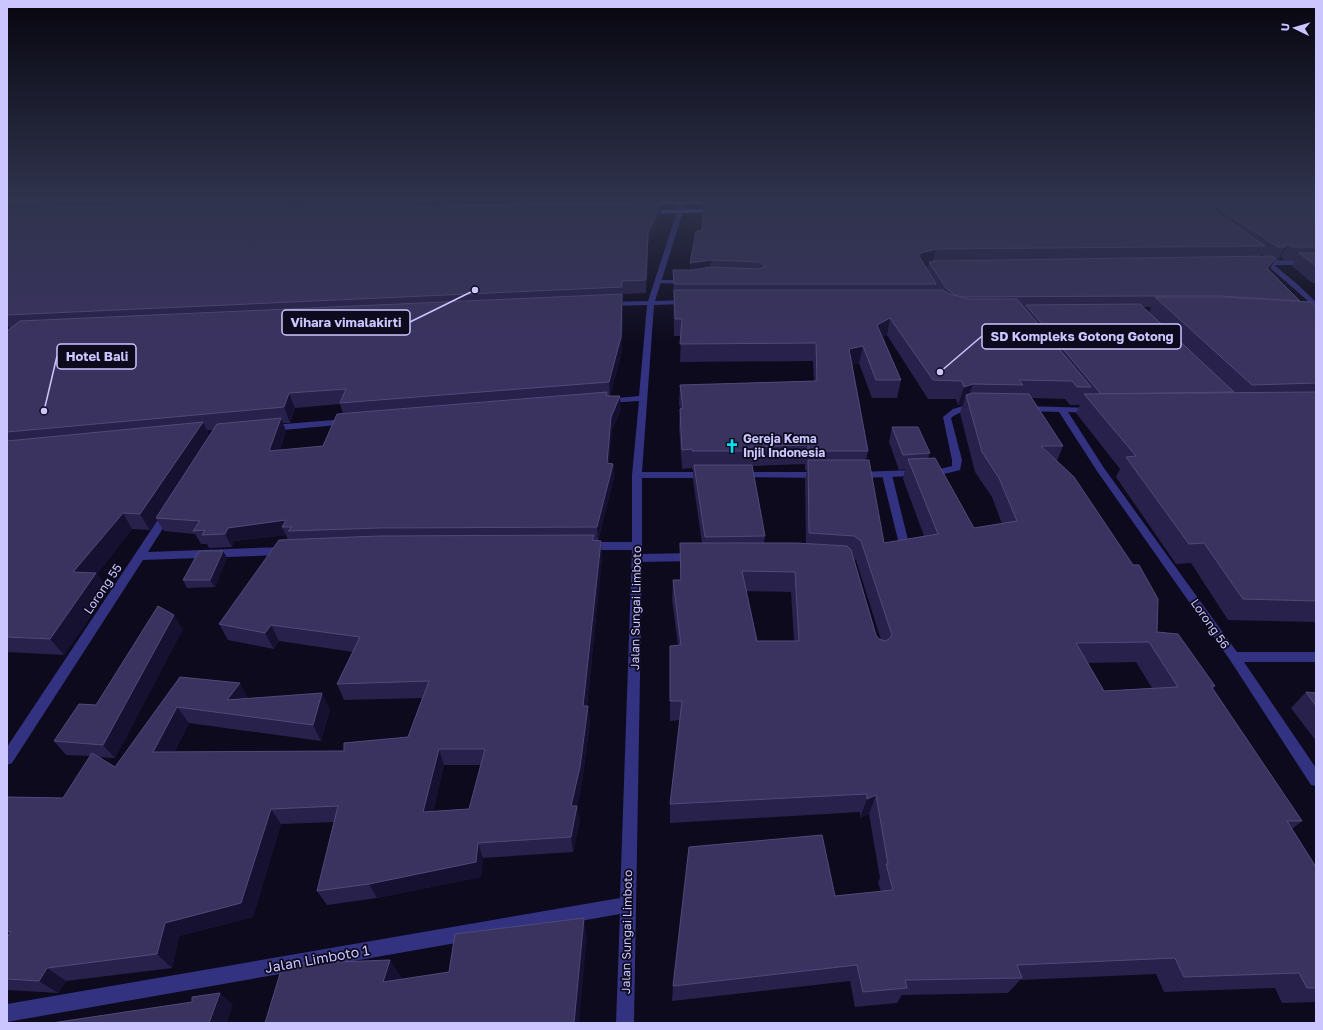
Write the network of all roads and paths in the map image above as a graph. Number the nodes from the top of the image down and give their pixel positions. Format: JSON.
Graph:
{"nodes":[{"id":1,"x":669,"y":246,"type":"edge"},
{"id":2,"x":1261,"y":258,"type":"edge"},
{"id":3,"x":1252,"y":263,"type":"edge"},
{"id":4,"x":1267,"y":263,"type":"junction"},
{"id":5,"x":1316,"y":263,"type":"edge"},
{"id":6,"x":658,"y":282,"type":"junction"},
{"id":7,"x":692,"y":282,"type":"edge"},
{"id":8,"x":651,"y":302,"type":"junction"},
{"id":9,"x":696,"y":302,"type":"edge"},
{"id":10,"x":604,"y":304,"type":"edge"},
{"id":11,"x":1316,"y":306,"type":"edge"},
{"id":12,"x":643,"y":398,"type":"junction"},
{"id":13,"x":596,"y":402,"type":"edge"},
{"id":14,"x":982,"y":408,"type":"edge"},
{"id":15,"x":1094,"y":408,"type":"edge"},
{"id":16,"x":1014,"y":409,"type":"edge"},
{"id":17,"x":1062,"y":410,"type":"junction"},
{"id":18,"x":352,"y":422,"type":"edge"},
{"id":19,"x":266,"y":429,"type":"edge"},
{"id":20,"x":637,"y":475,"type":"junction"},
{"id":21,"x":715,"y":475,"type":"edge"},
{"id":22,"x":731,"y":475,"type":"edge"},
{"id":23,"x":833,"y":475,"type":"edge"},
{"id":24,"x":848,"y":475,"type":"edge"},
{"id":25,"x":887,"y":475,"type":"junction"},
{"id":26,"x":173,"y":504,"type":"edge"},
{"id":27,"x":579,"y":546,"type":"edge"},
{"id":28,"x":637,"y":546,"type":"junction"},
{"id":29,"x":905,"y":548,"type":"edge"},
{"id":30,"x":297,"y":550,"type":"edge"},
{"id":31,"x":141,"y":556,"type":"junction"},
{"id":32,"x":705,"y":557,"type":"edge"},
{"id":33,"x":637,"y":558,"type":"junction"},
{"id":34,"x":1234,"y":657,"type":"junction"},
{"id":35,"x":1316,"y":657,"type":"edge"},
{"id":36,"x":7,"y":757,"type":"edge"},
{"id":37,"x":1316,"y":780,"type":"edge"},
{"id":38,"x":628,"y":905,"type":"junction"},
{"id":39,"x":7,"y":1013,"type":"edge"},
{"id":40,"x":625,"y":1023,"type":"edge"}],
"edges":[{"from":1,"to":6,"type":"street","name":"Jalan Sungai Limboto"},
{"from":2,"to":4,"type":"street"},
{"from":3,"to":4,"type":"street"},
{"from":4,"to":5,"type":"street"},
{"from":4,"to":11,"type":"street"},
{"from":6,"to":7,"type":"street"},
{"from":6,"to":8,"type":"street","name":"Jalan Sungai Limboto"},
{"from":8,"to":9,"type":"street"},
{"from":8,"to":10,"type":"street"},
{"from":8,"to":12,"type":"street","name":"Jalan Sungai Limboto"},
{"from":12,"to":13,"type":"street"},
{"from":12,"to":20,"type":"street","name":"Jalan Sungai Limboto"},
{"from":14,"to":25,"type":"street"},
{"from":15,"to":17,"type":"street"},
{"from":16,"to":17,"type":"street"},
{"from":17,"to":34,"type":"street","name":"Lorong 56"},
{"from":18,"to":19,"type":"street"},
{"from":20,"to":21,"type":"street"},
{"from":20,"to":28,"type":"street","name":"Jalan Sungai Limboto"},
{"from":22,"to":23,"type":"street"},
{"from":24,"to":25,"type":"street"},
{"from":25,"to":29,"type":"street"},
{"from":26,"to":31,"type":"street","name":"Lorong 55"},
{"from":27,"to":28,"type":"street"},
{"from":28,"to":33,"type":"street","name":"Jalan Sungai Limboto"},
{"from":30,"to":31,"type":"street"},
{"from":31,"to":36,"type":"street","name":"Lorong 55"},
{"from":32,"to":33,"type":"street"},
{"from":33,"to":38,"type":"street","name":"Jalan Sungai Limboto"},
{"from":34,"to":35,"type":"street"},
{"from":34,"to":37,"type":"street","name":"Lorong 56"},
{"from":38,"to":39,"type":"street","name":"Jalan Limboto 1"},
{"from":38,"to":40,"type":"street","name":"Jalan Sungai Limboto"}]}
